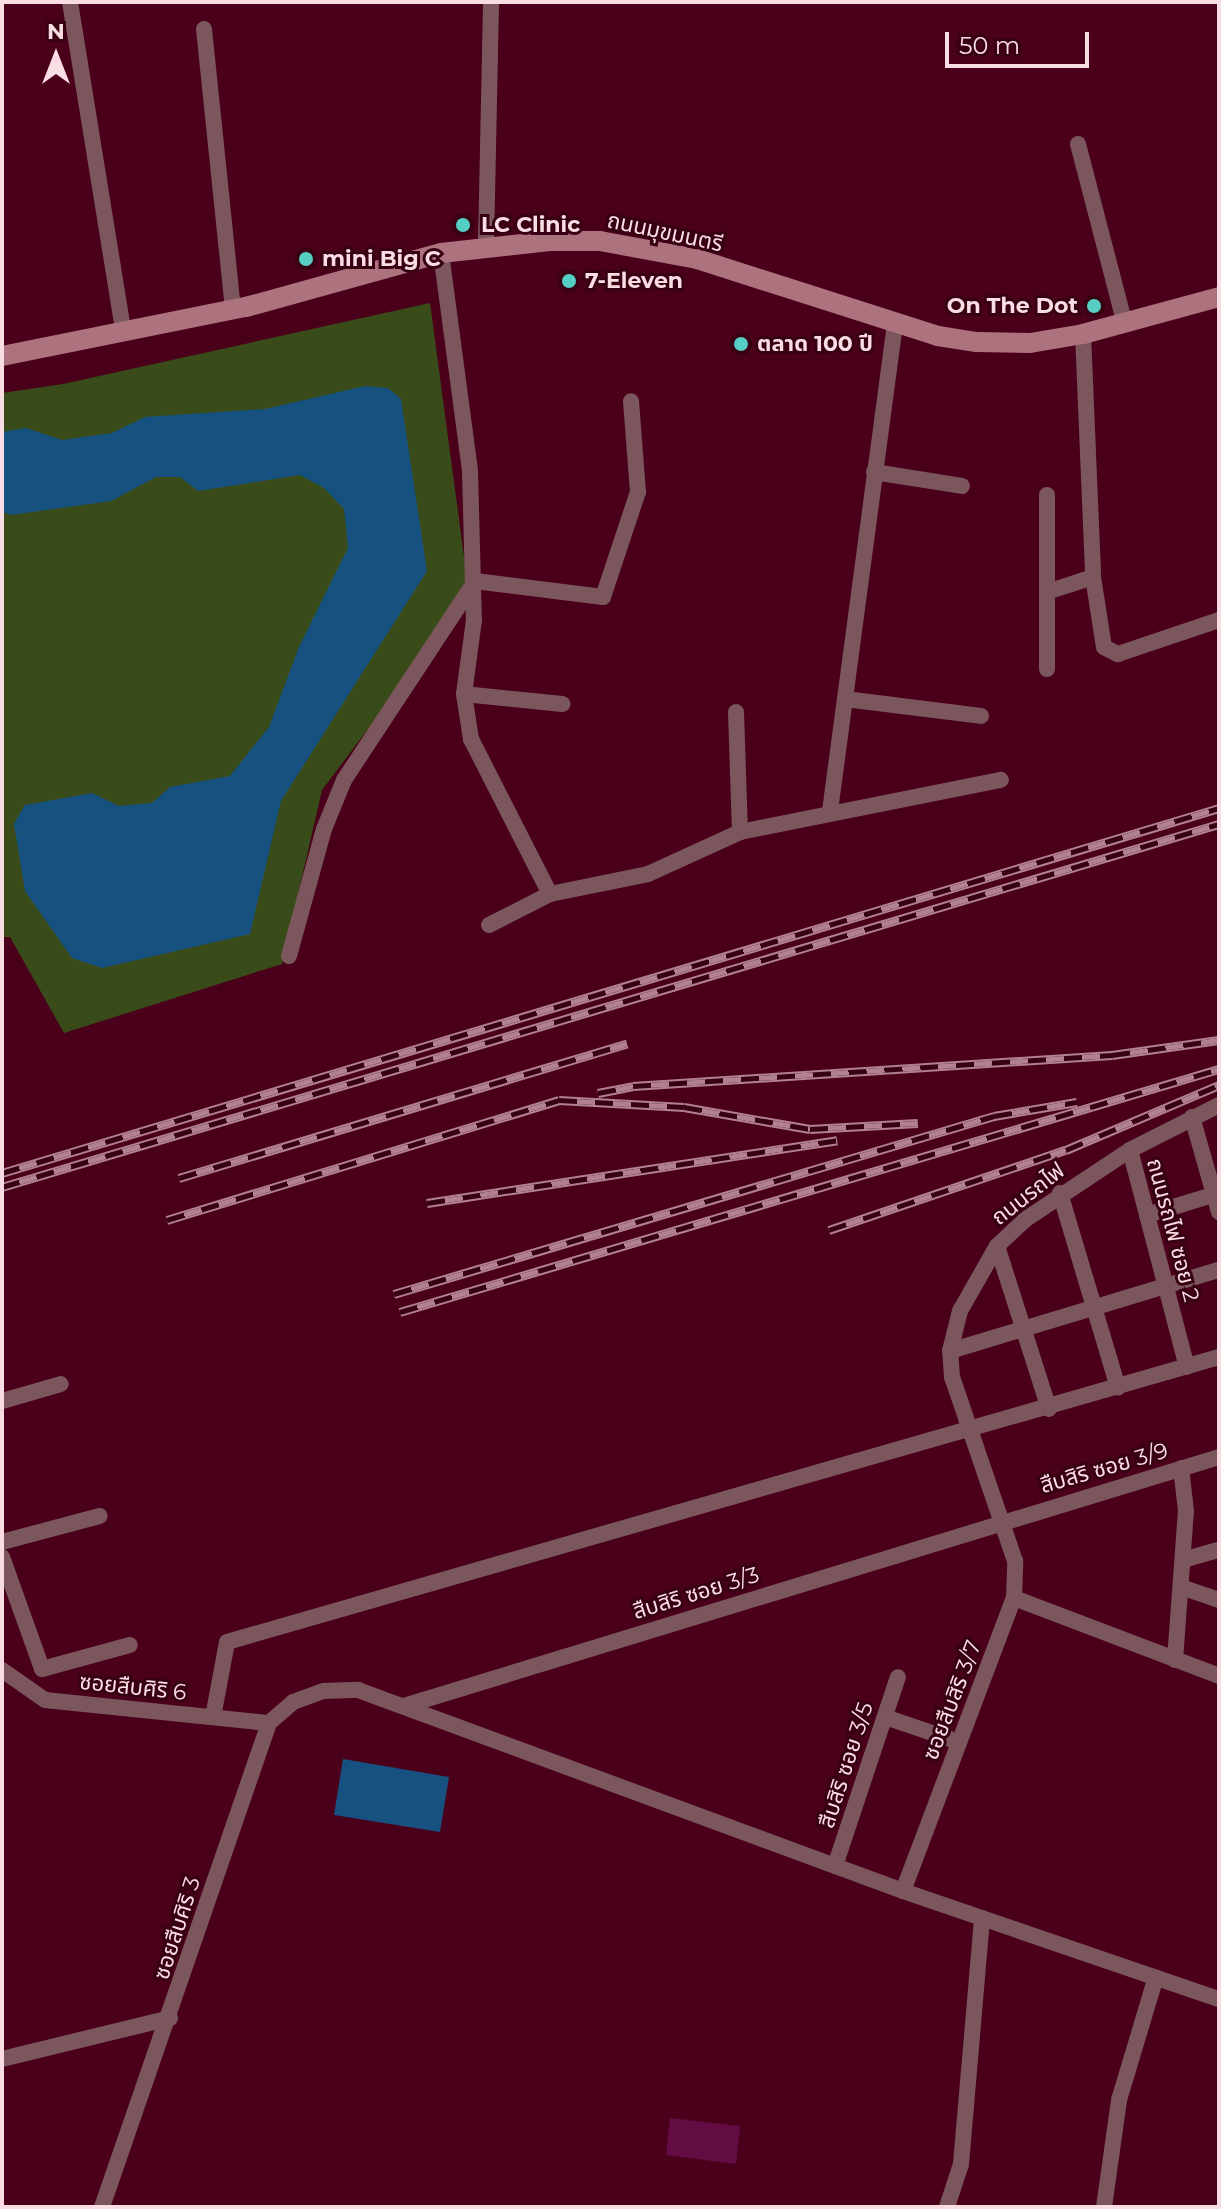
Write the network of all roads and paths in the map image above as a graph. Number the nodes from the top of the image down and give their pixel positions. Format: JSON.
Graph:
{"nodes":[{"id":1,"x":70,"y":2,"type":"edge"},
{"id":2,"x":491,"y":2,"type":"edge"},
{"id":3,"x":204,"y":29,"type":"dead end"},
{"id":4,"x":1078,"y":144,"type":"dead end"},
{"id":5,"x":486,"y":244,"type":"junction"},
{"id":6,"x":441,"y":253,"type":"junction"},
{"id":7,"x":1219,"y":297,"type":"edge"},
{"id":8,"x":233,"y":310,"type":"junction"},
{"id":9,"x":895,"y":323,"type":"junction"},
{"id":10,"x":1125,"y":324,"type":"junction"},
{"id":11,"x":123,"y":330,"type":"junction"},
{"id":12,"x":1083,"y":334,"type":"junction"},
{"id":13,"x":2,"y":356,"type":"edge"},
{"id":14,"x":631,"y":401,"type":"dead end"},
{"id":15,"x":874,"y":472,"type":"junction"},
{"id":16,"x":962,"y":486,"type":"dead end"},
{"id":17,"x":1047,"y":495,"type":"dead end"},
{"id":18,"x":1093,"y":577,"type":"junction"},
{"id":19,"x":475,"y":581,"type":"junction"},
{"id":20,"x":1047,"y":592,"type":"junction"},
{"id":21,"x":1219,"y":620,"type":"edge"},
{"id":22,"x":1047,"y":669,"type":"dead end"},
{"id":23,"x":464,"y":694,"type":"junction"},
{"id":24,"x":845,"y":699,"type":"junction"},
{"id":25,"x":562,"y":704,"type":"dead end"},
{"id":26,"x":736,"y":712,"type":"dead end"},
{"id":27,"x":981,"y":716,"type":"dead end"},
{"id":28,"x":1001,"y":780,"type":"dead end"},
{"id":29,"x":830,"y":811,"type":"junction"},
{"id":30,"x":740,"y":832,"type":"junction"},
{"id":31,"x":550,"y":894,"type":"junction"},
{"id":32,"x":489,"y":925,"type":"dead end"},
{"id":33,"x":289,"y":956,"type":"dead end"},
{"id":34,"x":1219,"y":1105,"type":"edge"},
{"id":35,"x":1192,"y":1117,"type":"junction"},
{"id":36,"x":1130,"y":1150,"type":"junction"},
{"id":37,"x":1060,"y":1193,"type":"junction"},
{"id":38,"x":1216,"y":1194,"type":"edge"},
{"id":39,"x":1219,"y":1212,"type":"edge"},
{"id":40,"x":1147,"y":1215,"type":"junction"},
{"id":41,"x":997,"y":1246,"type":"junction"},
{"id":42,"x":1219,"y":1270,"type":"edge"},
{"id":43,"x":1165,"y":1286,"type":"junction"},
{"id":44,"x":1095,"y":1308,"type":"junction"},
{"id":45,"x":1023,"y":1329,"type":"junction"},
{"id":46,"x":950,"y":1351,"type":"junction"},
{"id":47,"x":1219,"y":1357,"type":"edge"},
{"id":48,"x":1187,"y":1367,"type":"junction"},
{"id":49,"x":61,"y":1384,"type":"dead end"},
{"id":50,"x":1118,"y":1388,"type":"junction"},
{"id":51,"x":2,"y":1401,"type":"edge"},
{"id":52,"x":1049,"y":1409,"type":"junction"},
{"id":53,"x":969,"y":1430,"type":"junction"},
{"id":54,"x":1219,"y":1457,"type":"edge"},
{"id":55,"x":1181,"y":1468,"type":"junction"},
{"id":56,"x":100,"y":1516,"type":"dead end"},
{"id":57,"x":1002,"y":1521,"type":"junction"},
{"id":58,"x":2,"y":1542,"type":"edge"},
{"id":59,"x":1219,"y":1550,"type":"edge"},
{"id":60,"x":2,"y":1557,"type":"edge"},
{"id":61,"x":1183,"y":1560,"type":"junction"},
{"id":62,"x":1181,"y":1587,"type":"junction"},
{"id":63,"x":1014,"y":1598,"type":"junction"},
{"id":64,"x":1219,"y":1600,"type":"edge"},
{"id":65,"x":130,"y":1645,"type":"dead end"},
{"id":66,"x":1175,"y":1660,"type":"junction"},
{"id":67,"x":2,"y":1670,"type":"edge"},
{"id":68,"x":1219,"y":1676,"type":"edge"},
{"id":69,"x":898,"y":1677,"type":"dead end"},
{"id":70,"x":404,"y":1706,"type":"junction"},
{"id":71,"x":213,"y":1717,"type":"junction"},
{"id":72,"x":885,"y":1717,"type":"junction"},
{"id":73,"x":269,"y":1723,"type":"junction"},
{"id":74,"x":959,"y":1742,"type":"junction"},
{"id":75,"x":835,"y":1866,"type":"junction"},
{"id":76,"x":903,"y":1891,"type":"junction"},
{"id":77,"x":982,"y":1918,"type":"junction"},
{"id":78,"x":1156,"y":1977,"type":"junction"},
{"id":79,"x":1219,"y":1999,"type":"edge"},
{"id":80,"x":170,"y":2018,"type":"junction"},
{"id":81,"x":2,"y":2059,"type":"edge"},
{"id":82,"x":102,"y":2207,"type":"edge"},
{"id":83,"x":947,"y":2207,"type":"edge"},
{"id":84,"x":1104,"y":2207,"type":"edge"}],
"edges":[{"from":1,"to":11,"type":"street"},
{"from":2,"to":5,"type":"street"},
{"from":3,"to":8,"type":"street"},
{"from":4,"to":10,"type":"street"},
{"from":5,"to":6,"type":"main road","name":"ถนนมุขมนตรี"},
{"from":5,"to":9,"type":"main road","name":"ถนนมุขมนตรี"},
{"from":6,"to":8,"type":"main road","name":"ถนนมุขมนตรี"},
{"from":6,"to":19,"type":"street"},
{"from":7,"to":10,"type":"main road","name":"ถนนมุขมนตรี"},
{"from":8,"to":11,"type":"main road","name":"ถนนมุขมนตรี"},
{"from":9,"to":12,"type":"main road","name":"ถนนมุขมนตรี"},
{"from":9,"to":15,"type":"street"},
{"from":10,"to":12,"type":"main road","name":"ถนนมุขมนตรี"},
{"from":11,"to":13,"type":"main road","name":"ถนนมุขมนตรี"},
{"from":12,"to":18,"type":"street"},
{"from":14,"to":19,"type":"street"},
{"from":15,"to":16,"type":"street"},
{"from":15,"to":24,"type":"street"},
{"from":17,"to":20,"type":"street"},
{"from":18,"to":20,"type":"street"},
{"from":18,"to":21,"type":"street"},
{"from":19,"to":23,"type":"street"},
{"from":19,"to":33,"type":"street"},
{"from":20,"to":22,"type":"street"},
{"from":23,"to":25,"type":"street"},
{"from":23,"to":31,"type":"street"},
{"from":24,"to":27,"type":"street"},
{"from":24,"to":29,"type":"street"},
{"from":26,"to":30,"type":"street"},
{"from":28,"to":29,"type":"street"},
{"from":29,"to":30,"type":"street"},
{"from":30,"to":31,"type":"street"},
{"from":31,"to":32,"type":"street"},
{"from":34,"to":35,"type":"street","name":"ถนนรถไฟ"},
{"from":35,"to":36,"type":"street","name":"ถนนรถไฟ"},
{"from":35,"to":38,"type":"street"},
{"from":36,"to":37,"type":"street","name":"ถนนรถไฟ"},
{"from":36,"to":40,"type":"street","name":"ถนนรถไฟ ซอย 2"},
{"from":37,"to":41,"type":"street","name":"ถนนรถไฟ"},
{"from":37,"to":44,"type":"street"},
{"from":38,"to":39,"type":"street"},
{"from":38,"to":40,"type":"street"},
{"from":40,"to":43,"type":"street","name":"ถนนรถไฟ ซอย 2"},
{"from":41,"to":45,"type":"street"},
{"from":41,"to":46,"type":"street","name":"ถนนรถไฟ"},
{"from":42,"to":43,"type":"street"},
{"from":43,"to":44,"type":"street"},
{"from":43,"to":48,"type":"street","name":"ถนนรถไฟ ซอย 2"},
{"from":44,"to":45,"type":"street"},
{"from":44,"to":50,"type":"street"},
{"from":45,"to":46,"type":"street"},
{"from":45,"to":52,"type":"street"},
{"from":46,"to":53,"type":"street","name":"ถนนรถไฟ"},
{"from":47,"to":48,"type":"street"},
{"from":48,"to":50,"type":"street"},
{"from":49,"to":51,"type":"street"},
{"from":50,"to":52,"type":"street"},
{"from":52,"to":53,"type":"street"},
{"from":53,"to":57,"type":"street","name":"ถนนรถไฟ"},
{"from":53,"to":71,"type":"street"},
{"from":54,"to":55,"type":"street","name":"สืบสิริ ซอย 3/9"},
{"from":55,"to":57,"type":"street","name":"สืบสิริ ซอย 3/9"},
{"from":55,"to":61,"type":"street"},
{"from":56,"to":58,"type":"street"},
{"from":57,"to":63,"type":"street","name":"ซอยสืบสิริ 3/7"},
{"from":57,"to":70,"type":"street","name":"สืบสิริ ซอย 3/3"},
{"from":59,"to":61,"type":"street"},
{"from":60,"to":65,"type":"street"},
{"from":61,"to":62,"type":"street"},
{"from":62,"to":64,"type":"street"},
{"from":62,"to":66,"type":"street"},
{"from":63,"to":66,"type":"street"},
{"from":63,"to":74,"type":"street","name":"ซอยสืบสิริ 3/7"},
{"from":66,"to":68,"type":"street"},
{"from":67,"to":71,"type":"street","name":"ซอยสืบศิริ 6"},
{"from":69,"to":72,"type":"street","name":"สืบสิริ ซอย 3/5"},
{"from":70,"to":73,"type":"street"},
{"from":70,"to":75,"type":"street"},
{"from":71,"to":73,"type":"street","name":"ซอยสืบศิริ 6"},
{"from":72,"to":74,"type":"street"},
{"from":72,"to":75,"type":"street","name":"สืบสิริ ซอย 3/5"},
{"from":73,"to":80,"type":"street","name":"ซอยสืบศิริ 3"},
{"from":74,"to":76,"type":"street","name":"ซอยสืบสิริ 3/7"},
{"from":75,"to":76,"type":"street"},
{"from":76,"to":77,"type":"street"},
{"from":77,"to":78,"type":"street"},
{"from":77,"to":83,"type":"street"},
{"from":78,"to":79,"type":"street"},
{"from":78,"to":84,"type":"street"},
{"from":80,"to":81,"type":"street"},
{"from":80,"to":82,"type":"street","name":"ซอยสืบศิริ 3"}]}
